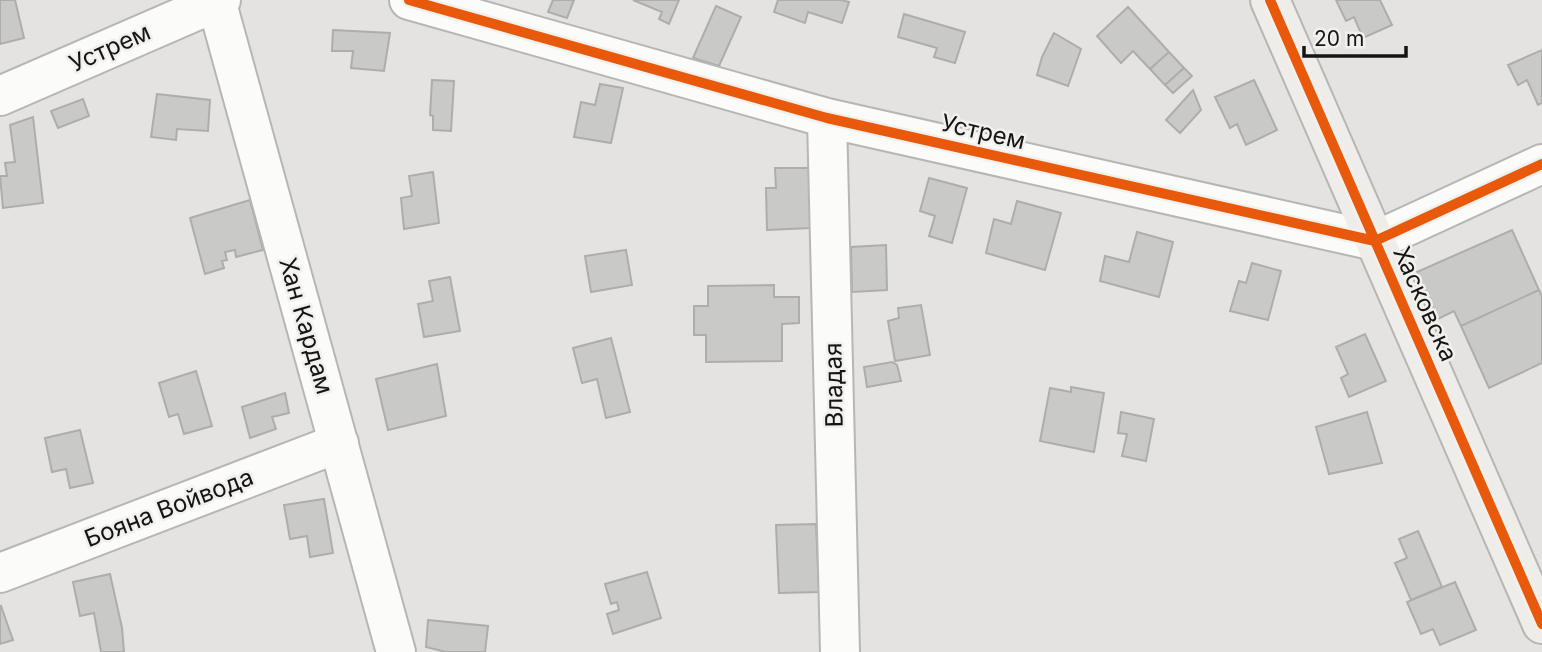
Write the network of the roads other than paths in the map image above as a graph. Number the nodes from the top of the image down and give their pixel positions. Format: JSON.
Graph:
{"nodes":[{"id":1,"x":218,"y":0,"type":"edge"},
{"id":2,"x":409,"y":0,"type":"edge"},
{"id":3,"x":1270,"y":0,"type":"edge"},
{"id":4,"x":0,"y":96,"type":"edge"},
{"id":5,"x":827,"y":118,"type":"junction"},
{"id":6,"x":1542,"y":164,"type":"edge"},
{"id":7,"x":1375,"y":241,"type":"junction"},
{"id":8,"x":339,"y":443,"type":"junction"},
{"id":9,"x":0,"y":573,"type":"edge"},
{"id":10,"x":1540,"y":616,"type":"edge"},
{"id":11,"x":396,"y":652,"type":"edge"},
{"id":12,"x":840,"y":652,"type":"edge"}],
"edges":[{"from":1,"to":4,"type":"street","name":"Устрем"},
{"from":1,"to":8,"type":"street","name":"Хан Кардам"},
{"from":2,"to":5,"type":"street","name":"Устрем"},
{"from":3,"to":7,"type":"street","name":"Хасковска"},
{"from":5,"to":7,"type":"street","name":"Устрем"},
{"from":5,"to":12,"type":"street","name":"Владая"},
{"from":6,"to":7,"type":"street"},
{"from":7,"to":10,"type":"street","name":"Хасковска"},
{"from":8,"to":9,"type":"street","name":"Бояна Войвода"},
{"from":8,"to":11,"type":"street","name":"Хан Кардам"}]}
